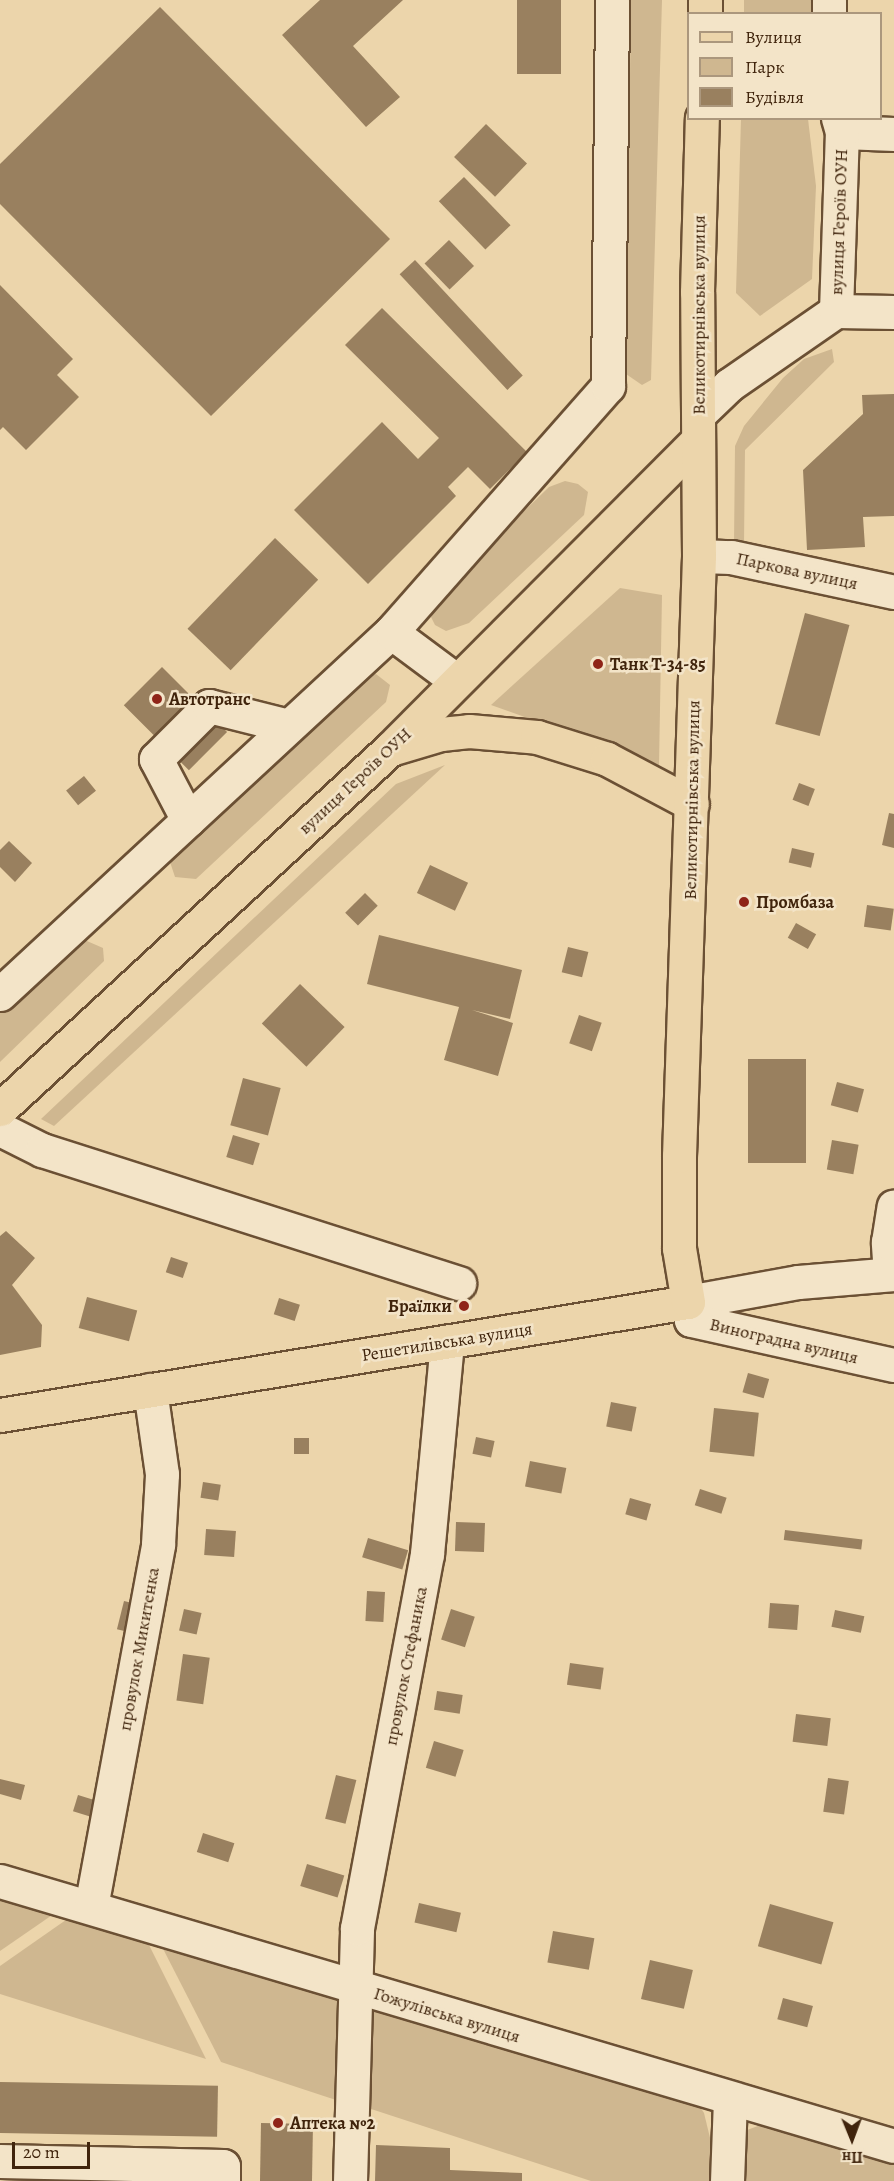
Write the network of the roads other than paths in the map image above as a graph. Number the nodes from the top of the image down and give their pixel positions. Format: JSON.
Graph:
{"nodes":[{"id":1,"x":612,"y":0,"type":"edge"},
{"id":2,"x":702,"y":120,"type":"edge"},
{"id":3,"x":840,"y":125,"type":"edge"},
{"id":4,"x":894,"y":134,"type":"edge"},
{"id":5,"x":836,"y":311,"type":"junction"},
{"id":6,"x":894,"y":312,"type":"edge"},
{"id":7,"x":698,"y":428,"type":"junction"},
{"id":8,"x":699,"y":556,"type":"junction"},
{"id":9,"x":894,"y":592,"type":"edge"},
{"id":10,"x":391,"y":632,"type":"junction"},
{"id":11,"x":457,"y":681,"type":"junction"},
{"id":12,"x":288,"y":726,"type":"junction"},
{"id":13,"x":390,"y":749,"type":"junction"},
{"id":14,"x":692,"y":804,"type":"junction"},
{"id":15,"x":188,"y":820,"type":"junction"},
{"id":16,"x":0,"y":994,"type":"edge"},
{"id":17,"x":0,"y":1109,"type":"edge"},
{"id":18,"x":0,"y":1129,"type":"edge"},
{"id":19,"x":894,"y":1206,"type":"edge"},
{"id":20,"x":892,"y":1274,"type":"edge"},
{"id":21,"x":459,"y":1283,"type":"dead end"},
{"id":22,"x":688,"y":1302,"type":"junction"},
{"id":23,"x":447,"y":1342,"type":"junction"},
{"id":24,"x":894,"y":1365,"type":"edge"},
{"id":25,"x":150,"y":1390,"type":"junction"},
{"id":26,"x":0,"y":1415,"type":"edge"},
{"id":27,"x":0,"y":1881,"type":"edge"},
{"id":28,"x":91,"y":1907,"type":"junction"},
{"id":29,"x":357,"y":1989,"type":"junction"},
{"id":30,"x":730,"y":2099,"type":"junction"},
{"id":31,"x":894,"y":2146,"type":"edge"},
{"id":32,"x":0,"y":2161,"type":"edge"},
{"id":33,"x":223,"y":2181,"type":"edge"},
{"id":34,"x":350,"y":2181,"type":"edge"},
{"id":35,"x":727,"y":2181,"type":"edge"}],
"edges":[{"from":1,"to":10,"type":"street"},
{"from":2,"to":7,"type":"main road","name":"Великотирнівська вулиця"},
{"from":3,"to":4,"type":"street","name":"вулиця Героїв ОУН"},
{"from":3,"to":5,"type":"street","name":"вулиця Героїв ОУН"},
{"from":5,"to":6,"type":"street"},
{"from":5,"to":7,"type":"street"},
{"from":7,"to":8,"type":"main road","name":"Великотирнівська вулиця"},
{"from":7,"to":11,"type":"main road","name":"вулиця Героїв ОУН"},
{"from":8,"to":9,"type":"street","name":"Паркова вулиця"},
{"from":8,"to":14,"type":"main road","name":"Великотирнівська вулиця"},
{"from":10,"to":11,"type":"street"},
{"from":10,"to":12,"type":"street"},
{"from":11,"to":13,"type":"main road","name":"вулиця Героїв ОУН"},
{"from":12,"to":15,"type":"street"},
{"from":12,"to":15,"type":"street"},
{"from":13,"to":14,"type":"main road"},
{"from":13,"to":17,"type":"main road","name":"вулиця Героїв ОУН"},
{"from":14,"to":22,"type":"main road","name":"Великотирнівська вулиця"},
{"from":15,"to":16,"type":"street"},
{"from":18,"to":21,"type":"street"},
{"from":19,"to":20,"type":"street"},
{"from":20,"to":22,"type":"street","name":"Решетилівська вулиця"},
{"from":22,"to":23,"type":"main road","name":"Решетилівська вулиця"},
{"from":22,"to":24,"type":"street","name":"Виноградна вулиця"},
{"from":23,"to":25,"type":"main road","name":"Решетилівська вулиця"},
{"from":23,"to":29,"type":"street","name":"провулок Стефаника"},
{"from":25,"to":26,"type":"main road","name":"Решетилівська вулиця"},
{"from":25,"to":28,"type":"street","name":"провулок Микитенка"},
{"from":27,"to":28,"type":"street","name":"Гожулівська вулиця"},
{"from":28,"to":29,"type":"street","name":"Гожулівська вулиця"},
{"from":29,"to":30,"type":"street","name":"Гожулівська вулиця"},
{"from":29,"to":34,"type":"street","name":"провулок Стефаника"},
{"from":30,"to":31,"type":"street","name":"Гожулівська вулиця"},
{"from":30,"to":35,"type":"street"},
{"from":32,"to":33,"type":"street"}]}
